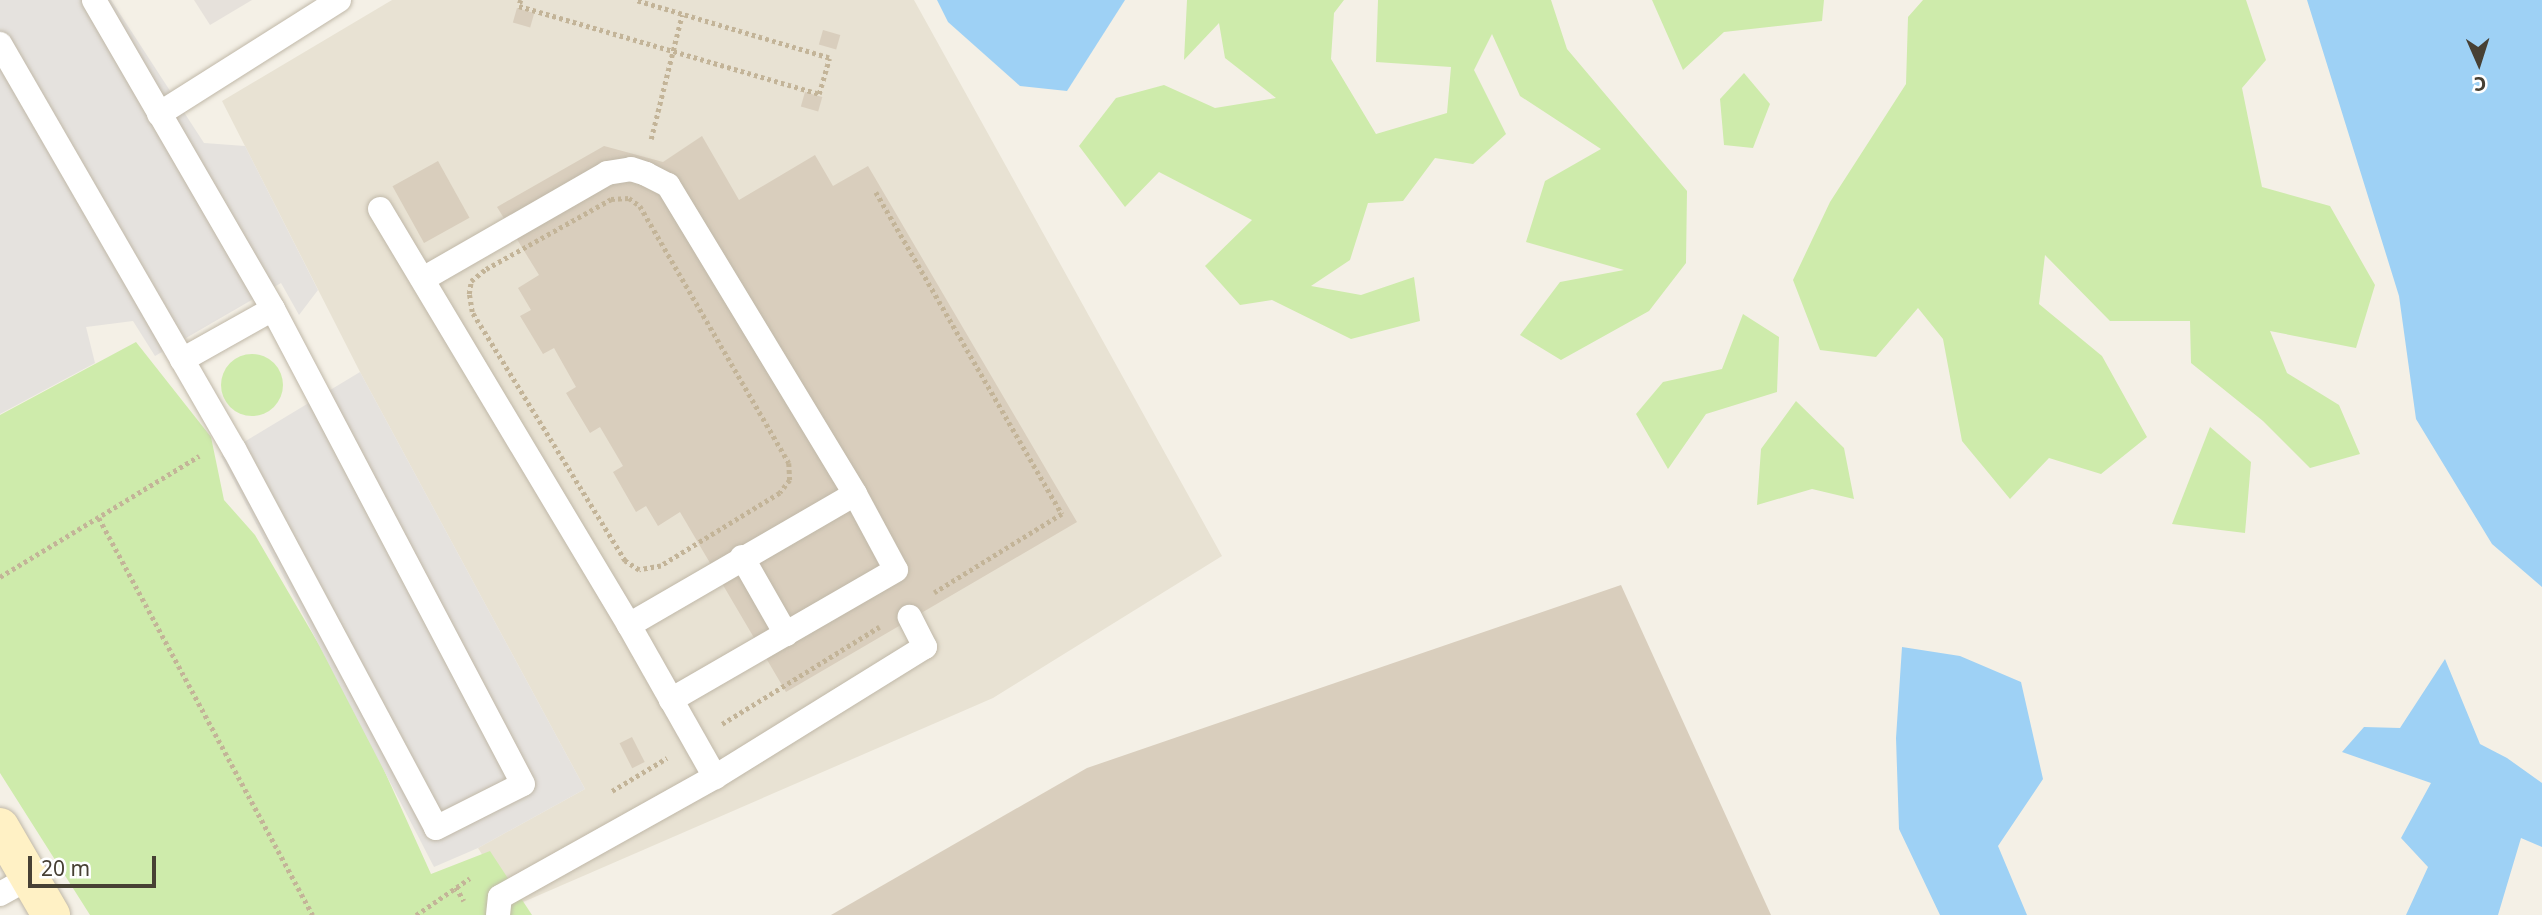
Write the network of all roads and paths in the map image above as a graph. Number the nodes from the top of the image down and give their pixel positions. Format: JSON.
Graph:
{"nodes":[{"id":1,"x":94,"y":0,"type":"edge"},
{"id":2,"x":339,"y":0,"type":"edge"},
{"id":3,"x":521,"y":0,"type":"edge"},
{"id":4,"x":634,"y":0,"type":"edge"},
{"id":5,"x":682,"y":14,"type":"junction"},
{"id":6,"x":0,"y":44,"type":"edge"},
{"id":7,"x":671,"y":50,"type":"junction"},
{"id":8,"x":159,"y":114,"type":"junction"},
{"id":9,"x":646,"y":174,"type":"junction"},
{"id":10,"x":611,"y":199,"type":"joint"},
{"id":11,"x":380,"y":209,"type":"dead end"},
{"id":12,"x":423,"y":279,"type":"junction"},
{"id":13,"x":273,"y":309,"type":"junction"},
{"id":14,"x":182,"y":360,"type":"junction"},
{"id":15,"x":228,"y":438,"type":"junction"},
{"id":16,"x":855,"y":494,"type":"junction"},
{"id":17,"x":99,"y":518,"type":"junction"},
{"id":18,"x":742,"y":557,"type":"junction"},
{"id":19,"x":0,"y":577,"type":"edge"},
{"id":20,"x":911,"y":617,"type":"dead end"},
{"id":21,"x":629,"y":625,"type":"junction"},
{"id":22,"x":786,"y":634,"type":"junction"},
{"id":23,"x":671,"y":700,"type":"junction"},
{"id":24,"x":715,"y":777,"type":"junction"},
{"id":25,"x":0,"y":827,"type":"edge"},
{"id":26,"x":14,"y":886,"type":"edge"},
{"id":27,"x":51,"y":915,"type":"edge"},
{"id":28,"x":313,"y":915,"type":"edge"},
{"id":29,"x":498,"y":915,"type":"edge"}],
"edges":[{"from":1,"to":8,"type":"lane"},
{"from":2,"to":8,"type":"lane"},
{"from":3,"to":7,"type":"path"},
{"from":4,"to":5,"type":"path"},
{"from":5,"to":7,"type":"path"},
{"from":5,"to":7,"type":"path"},
{"from":6,"to":14,"type":"lane"},
{"from":7,"to":9,"type":"path"},
{"from":8,"to":13,"type":"lane"},
{"from":9,"to":12,"type":"lane"},
{"from":9,"to":16,"type":"lane"},
{"from":10,"to":10,"type":"path"},
{"from":11,"to":12,"type":"lane"},
{"from":12,"to":21,"type":"lane"},
{"from":13,"to":14,"type":"lane"},
{"from":13,"to":15,"type":"lane"},
{"from":14,"to":15,"type":"lane"},
{"from":15,"to":17,"type":"path"},
{"from":16,"to":18,"type":"lane"},
{"from":16,"to":22,"type":"lane"},
{"from":17,"to":19,"type":"path"},
{"from":17,"to":28,"type":"path"},
{"from":18,"to":21,"type":"lane"},
{"from":18,"to":22,"type":"lane"},
{"from":20,"to":24,"type":"lane"},
{"from":21,"to":23,"type":"lane"},
{"from":22,"to":23,"type":"lane"},
{"from":23,"to":24,"type":"lane"},
{"from":24,"to":29,"type":"lane"},
{"from":25,"to":26,"type":"main road"},
{"from":26,"to":27,"type":"main road"}]}
